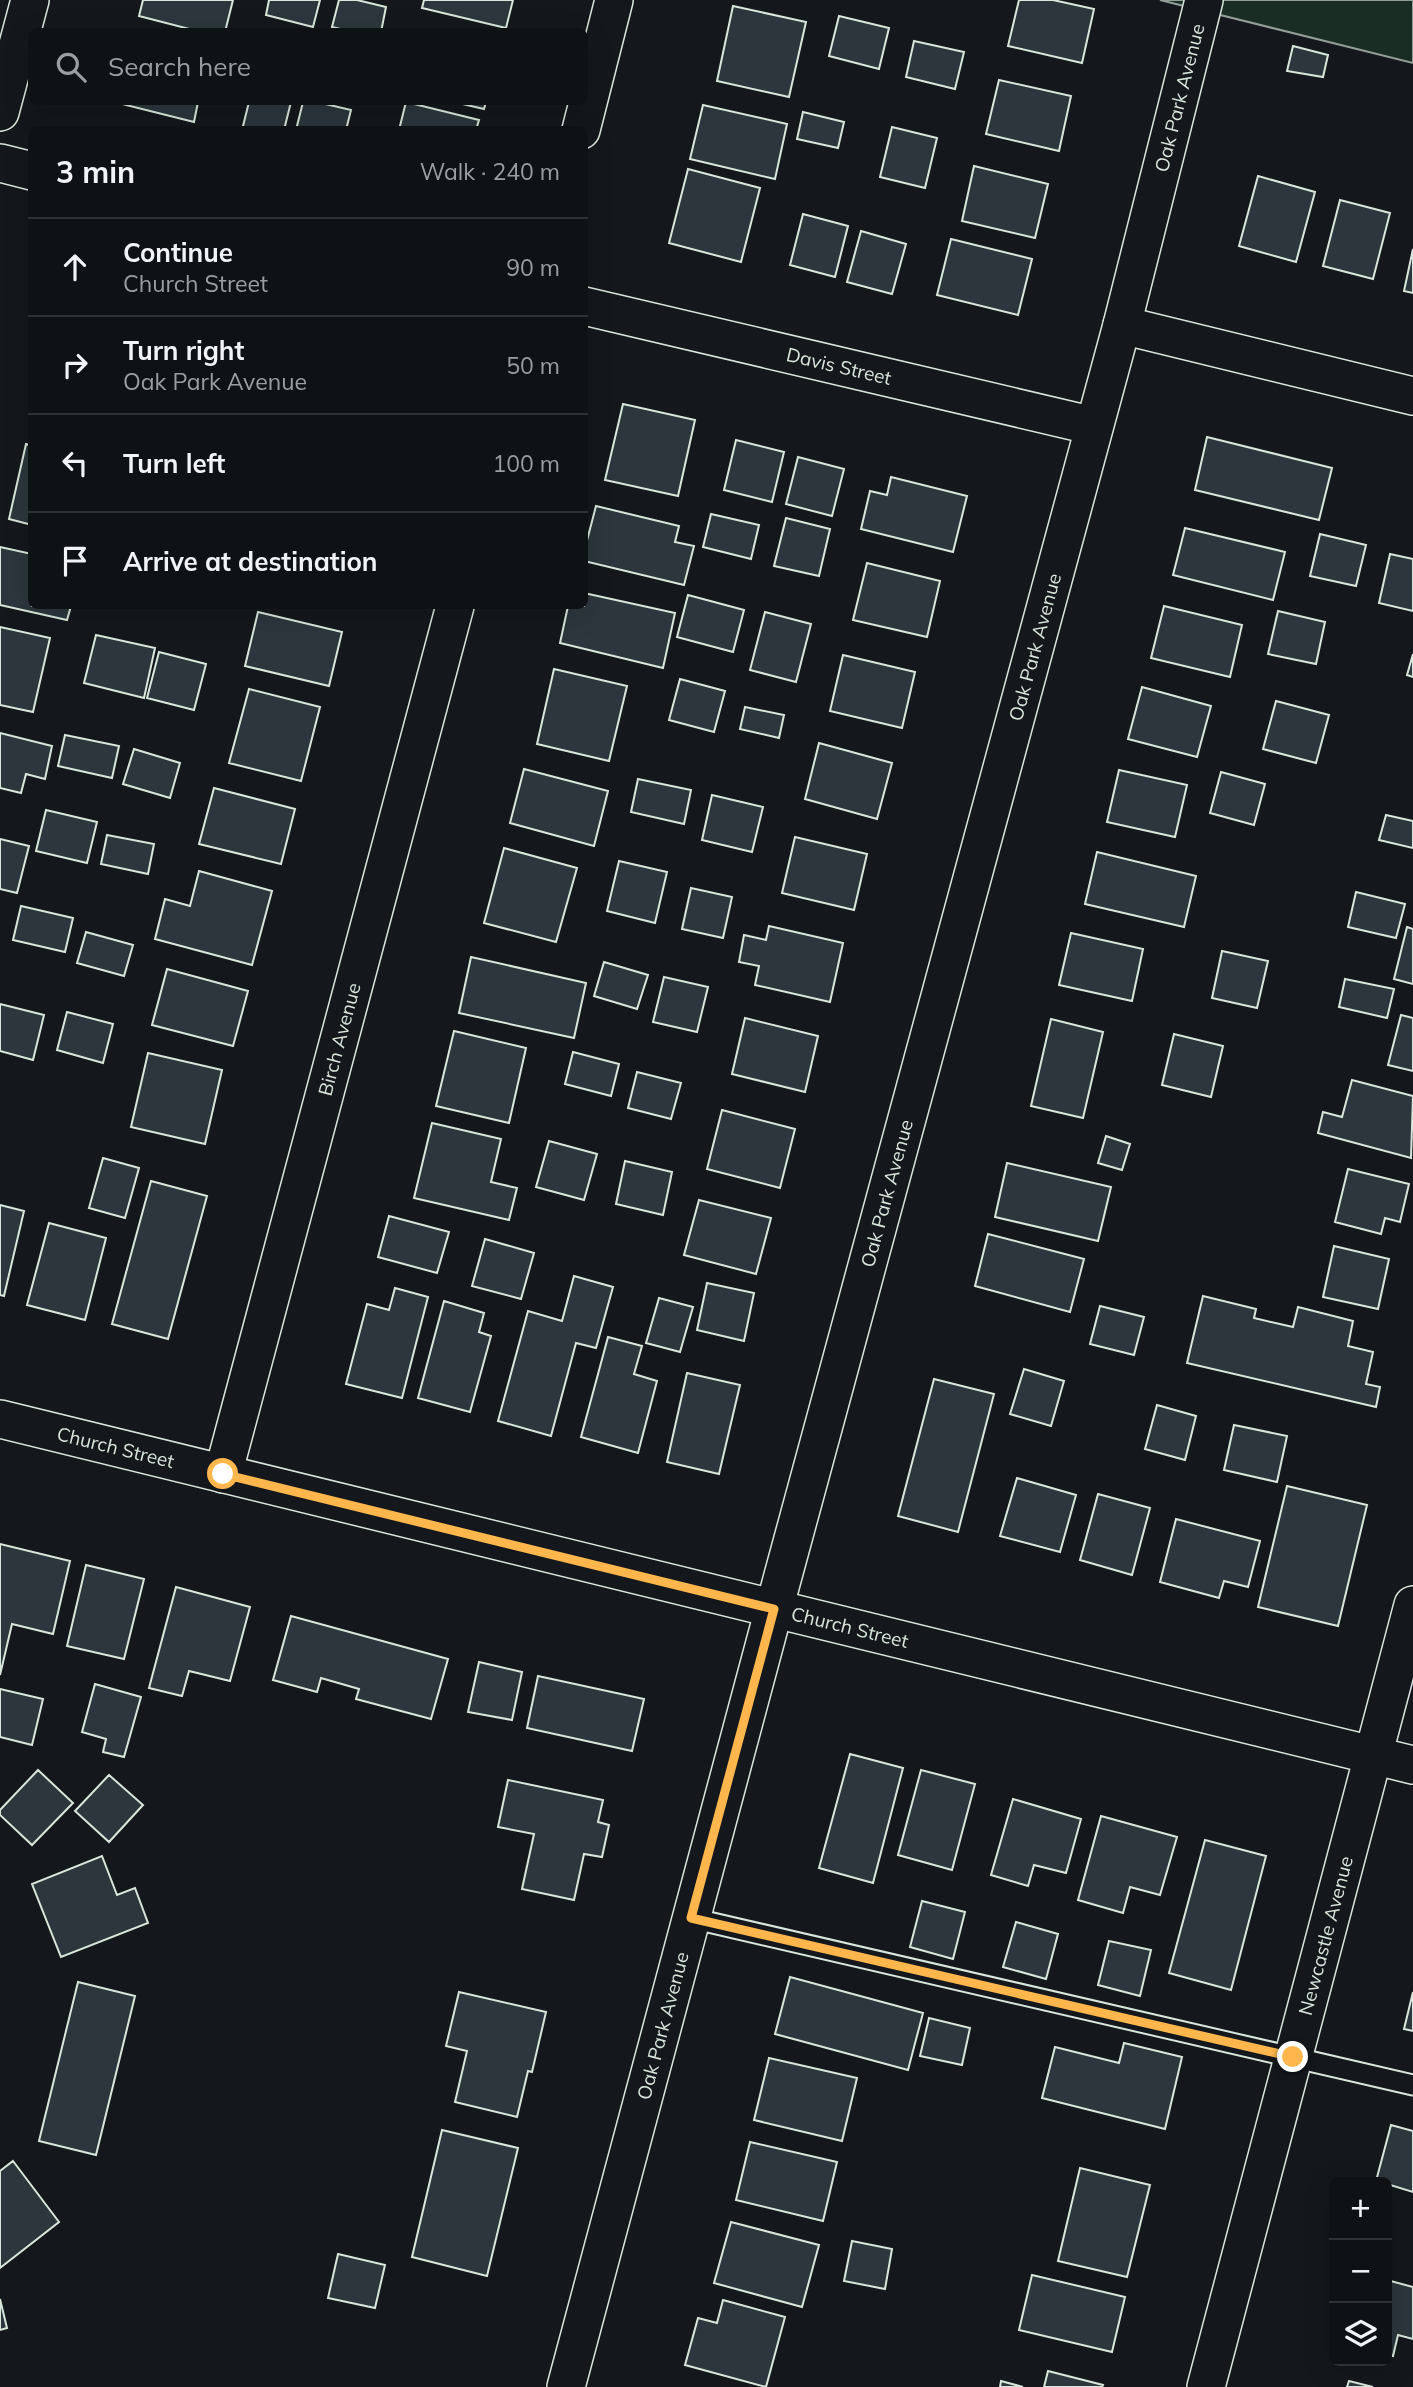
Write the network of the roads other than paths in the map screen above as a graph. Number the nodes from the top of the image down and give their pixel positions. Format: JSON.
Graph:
{"nodes":[{"id":1,"x":30,"y":0,"type":"edge"},
{"id":2,"x":614,"y":0,"type":"edge"},
{"id":3,"x":1204,"y":0,"type":"edge"},
{"id":4,"x":588,"y":102,"type":"edge"},
{"id":5,"x":587,"y":105,"type":"edge"},
{"id":6,"x":0,"y":112,"type":"edge"},
{"id":7,"x":582,"y":126,"type":"edge"},
{"id":8,"x":0,"y":163,"type":"edge"},
{"id":9,"x":28,"y":170,"type":"edge"},
{"id":10,"x":588,"y":307,"type":"edge"},
{"id":11,"x":1122,"y":325,"type":"junction"},
{"id":12,"x":1413,"y":396,"type":"edge"},
{"id":13,"x":1094,"y":426,"type":"junction"},
{"id":14,"x":454,"y":609,"type":"edge"},
{"id":15,"x":0,"y":1419,"type":"edge"},
{"id":16,"x":223,"y":1474,"type":"junction"},
{"id":17,"x":1413,"y":1605,"type":"edge"},
{"id":18,"x":774,"y":1609,"type":"junction"},
{"id":19,"x":1373,"y":1755,"type":"junction"},
{"id":20,"x":1413,"y":1765,"type":"edge"},
{"id":21,"x":691,"y":1918,"type":"junction"},
{"id":22,"x":1293,"y":2057,"type":"junction"},
{"id":23,"x":1413,"y":2085,"type":"edge"},
{"id":24,"x":566,"y":2387,"type":"edge"},
{"id":25,"x":1206,"y":2387,"type":"edge"}],
"edges":[{"from":1,"to":6,"type":"street"},
{"from":2,"to":4,"type":"street"},
{"from":3,"to":11,"type":"street","name":"Oak Park Avenue"},
{"from":5,"to":7,"type":"street"},
{"from":8,"to":9,"type":"street"},
{"from":10,"to":13,"type":"street","name":"Davis Street"},
{"from":11,"to":12,"type":"street"},
{"from":11,"to":13,"type":"street","name":"Oak Park Avenue"},
{"from":13,"to":18,"type":"street","name":"Oak Park Avenue"},
{"from":14,"to":16,"type":"street","name":"Birch Avenue"},
{"from":15,"to":16,"type":"street","name":"Church Street"},
{"from":16,"to":18,"type":"street","name":"Church Street"},
{"from":17,"to":19,"type":"street","name":"Newcastle Avenue"},
{"from":18,"to":19,"type":"street","name":"Church Street"},
{"from":18,"to":21,"type":"street","name":"Oak Park Avenue"},
{"from":19,"to":20,"type":"street","name":"Church Street"},
{"from":19,"to":22,"type":"street","name":"Newcastle Avenue"},
{"from":21,"to":22,"type":"lane"},
{"from":21,"to":24,"type":"street","name":"Oak Park Avenue"},
{"from":22,"to":23,"type":"lane"},
{"from":22,"to":25,"type":"street","name":"Newcastle Avenue"}]}
